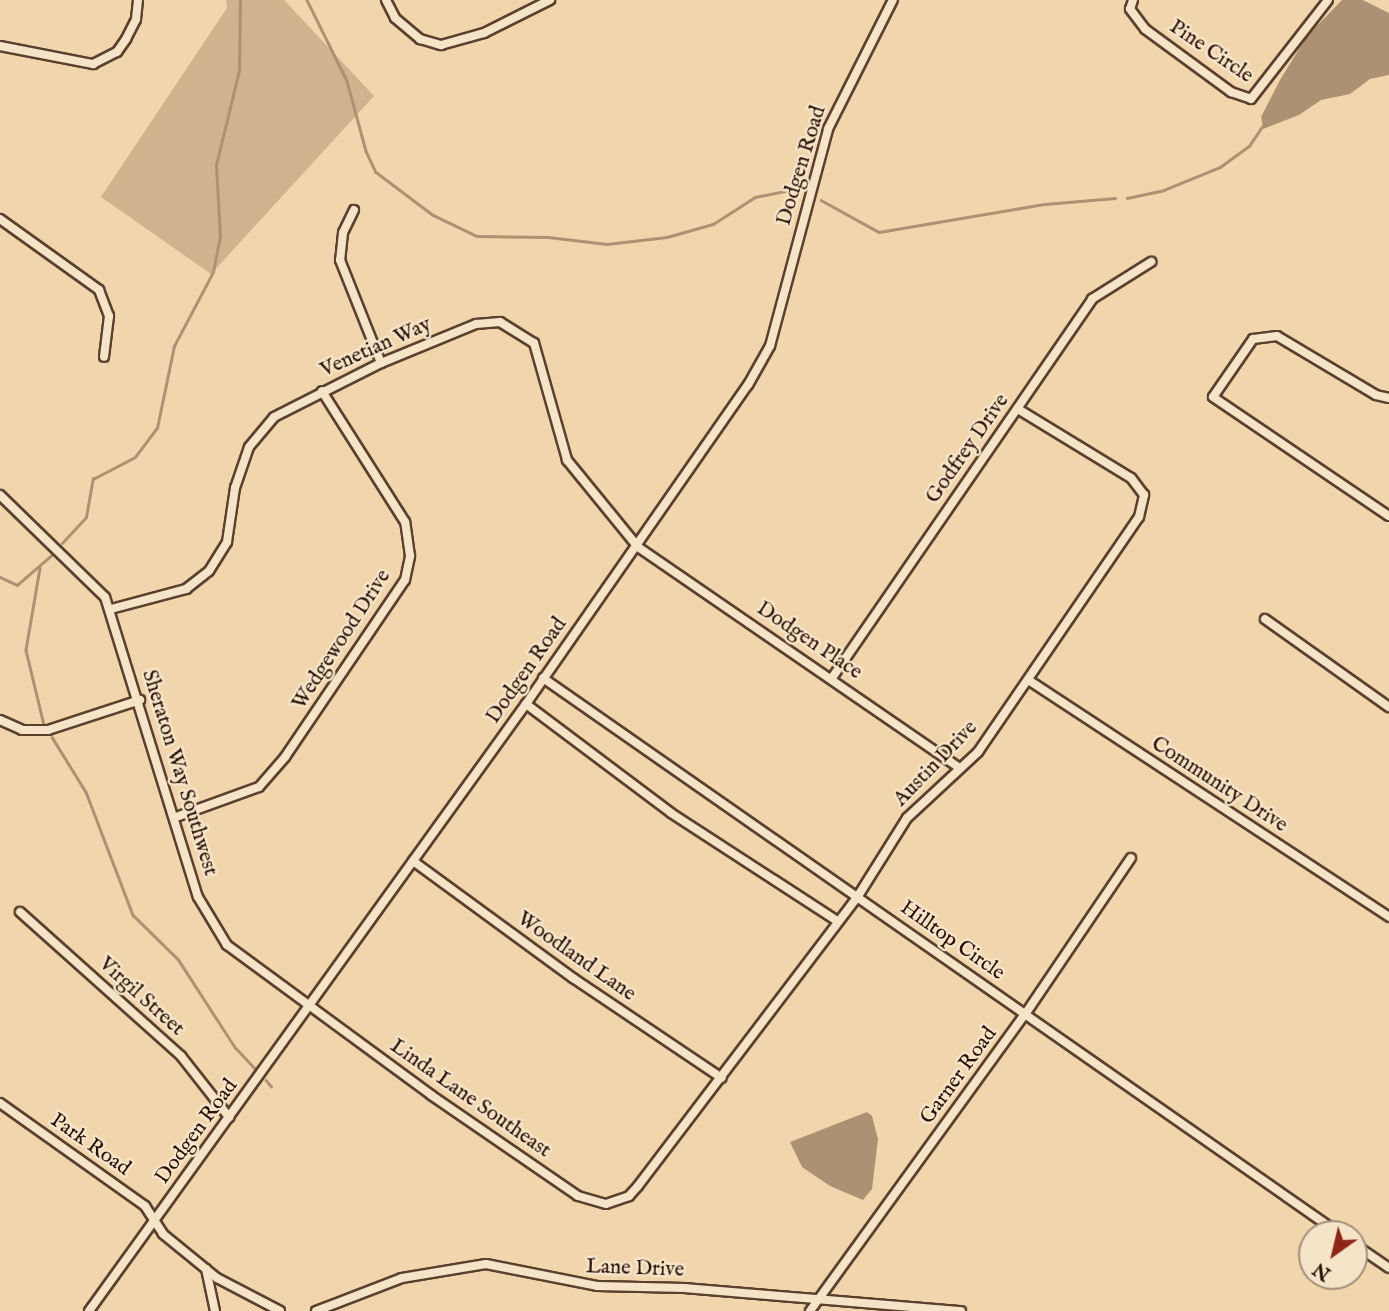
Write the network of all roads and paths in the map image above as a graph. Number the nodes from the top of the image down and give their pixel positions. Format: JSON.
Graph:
{"nodes":[{"id":1,"x":138,"y":0,"type":"edge"},
{"id":2,"x":386,"y":0,"type":"edge"},
{"id":3,"x":550,"y":0,"type":"edge"},
{"id":4,"x":893,"y":0,"type":"edge"},
{"id":5,"x":1133,"y":0,"type":"edge"},
{"id":6,"x":1328,"y":0,"type":"edge"},
{"id":7,"x":0,"y":46,"type":"edge"},
{"id":8,"x":354,"y":211,"type":"dead end"},
{"id":9,"x":0,"y":219,"type":"edge"},
{"id":10,"x":1151,"y":261,"type":"dead end"},
{"id":11,"x":104,"y":357,"type":"dead end"},
{"id":12,"x":381,"y":363,"type":"junction"},
{"id":13,"x":322,"y":391,"type":"junction"},
{"id":14,"x":1389,"y":398,"type":"edge"},
{"id":15,"x":1018,"y":409,"type":"junction"},
{"id":16,"x":0,"y":495,"type":"edge"},
{"id":17,"x":1389,"y":516,"type":"edge"},
{"id":18,"x":638,"y":547,"type":"junction"},
{"id":19,"x":111,"y":609,"type":"junction"},
{"id":20,"x":1265,"y":619,"type":"dead end"},
{"id":21,"x":543,"y":678,"type":"junction"},
{"id":22,"x":832,"y":678,"type":"junction"},
{"id":23,"x":1030,"y":681,"type":"junction"},
{"id":24,"x":140,"y":700,"type":"junction"},
{"id":25,"x":527,"y":704,"type":"junction"},
{"id":26,"x":1389,"y":707,"type":"edge"},
{"id":27,"x":0,"y":720,"type":"edge"},
{"id":28,"x":958,"y":767,"type":"junction"},
{"id":29,"x":176,"y":817,"type":"junction"},
{"id":30,"x":1131,"y":858,"type":"dead end"},
{"id":31,"x":414,"y":861,"type":"junction"},
{"id":32,"x":858,"y":896,"type":"junction"},
{"id":33,"x":20,"y":912,"type":"dead end"},
{"id":34,"x":1389,"y":917,"type":"edge"},
{"id":35,"x":837,"y":921,"type":"junction"},
{"id":36,"x":308,"y":1008,"type":"junction"},
{"id":37,"x":1026,"y":1013,"type":"junction"},
{"id":38,"x":722,"y":1078,"type":"junction"},
{"id":39,"x":0,"y":1103,"type":"edge"},
{"id":40,"x":229,"y":1117,"type":"junction"},
{"id":41,"x":618,"y":1202,"type":"joint"},
{"id":42,"x":156,"y":1220,"type":"junction"},
{"id":43,"x":1320,"y":1220,"type":"edge"},
{"id":44,"x":1368,"y":1254,"type":"edge"},
{"id":45,"x":1389,"y":1268,"type":"edge"},
{"id":46,"x":206,"y":1269,"type":"junction"},
{"id":47,"x":819,"y":1299,"type":"junction"},
{"id":48,"x":89,"y":1311,"type":"edge"},
{"id":49,"x":215,"y":1311,"type":"edge"},
{"id":50,"x":280,"y":1311,"type":"edge"},
{"id":51,"x":316,"y":1311,"type":"edge"},
{"id":52,"x":810,"y":1311,"type":"edge"},
{"id":53,"x":961,"y":1311,"type":"edge"}],
"edges":[{"from":1,"to":7,"type":"street"},
{"from":2,"to":3,"type":"street"},
{"from":4,"to":18,"type":"street","name":"Dodgen Road"},
{"from":5,"to":6,"type":"street","name":"Pine Circle"},
{"from":8,"to":12,"type":"street"},
{"from":9,"to":11,"type":"street"},
{"from":10,"to":15,"type":"street","name":"Godfrey Drive"},
{"from":12,"to":13,"type":"street","name":"Venetian Way"},
{"from":12,"to":18,"type":"street","name":"Venetian Way"},
{"from":13,"to":19,"type":"street","name":"Venetian Way"},
{"from":13,"to":29,"type":"street","name":"Wedgewood Drive"},
{"from":14,"to":17,"type":"street"},
{"from":15,"to":22,"type":"street","name":"Godfrey Drive"},
{"from":15,"to":23,"type":"street","name":"Austin Drive"},
{"from":16,"to":19,"type":"street","name":"Sheraton Way Southwest"},
{"from":18,"to":21,"type":"street","name":"Dodgen Road"},
{"from":18,"to":22,"type":"street","name":"Dodgen Place"},
{"from":19,"to":24,"type":"street","name":"Sheraton Way Southwest"},
{"from":20,"to":26,"type":"street"},
{"from":21,"to":25,"type":"street","name":"Dodgen Road"},
{"from":21,"to":32,"type":"street","name":"Hilltop Circle"},
{"from":22,"to":28,"type":"street","name":"Dodgen Place"},
{"from":23,"to":28,"type":"street","name":"Austin Drive"},
{"from":23,"to":34,"type":"street","name":"Community Drive"},
{"from":24,"to":27,"type":"street"},
{"from":24,"to":29,"type":"street","name":"Sheraton Way Southwest"},
{"from":25,"to":31,"type":"street","name":"Dodgen Road"},
{"from":25,"to":35,"type":"street"},
{"from":28,"to":32,"type":"street","name":"Austin Drive"},
{"from":29,"to":36,"type":"street","name":"Sheraton Way Southwest"},
{"from":30,"to":37,"type":"street","name":"Garner Road"},
{"from":31,"to":36,"type":"street","name":"Dodgen Road"},
{"from":31,"to":38,"type":"street","name":"Woodland Lane"},
{"from":32,"to":35,"type":"street","name":"Austin Drive"},
{"from":32,"to":37,"type":"street","name":"Hilltop Circle"},
{"from":33,"to":40,"type":"street","name":"Virgil Street"},
{"from":35,"to":38,"type":"street","name":"Austin Drive"},
{"from":36,"to":40,"type":"street","name":"Dodgen Road"},
{"from":36,"to":41,"type":"street","name":"Linda Lane Southeast"},
{"from":37,"to":43,"type":"street","name":"Hilltop Circle"},
{"from":37,"to":47,"type":"street","name":"Garner Road"},
{"from":38,"to":41,"type":"street","name":"Austin Drive"},
{"from":39,"to":42,"type":"street","name":"Park Road"},
{"from":40,"to":42,"type":"street","name":"Dodgen Road"},
{"from":42,"to":46,"type":"street"},
{"from":42,"to":48,"type":"street","name":"Dodgen Road"},
{"from":44,"to":45,"type":"street"},
{"from":46,"to":49,"type":"street"},
{"from":46,"to":50,"type":"street"},
{"from":47,"to":51,"type":"street","name":"Lane Drive"},
{"from":47,"to":52,"type":"street","name":"Garner Road"},
{"from":47,"to":53,"type":"street","name":"Lane Drive"}]}
